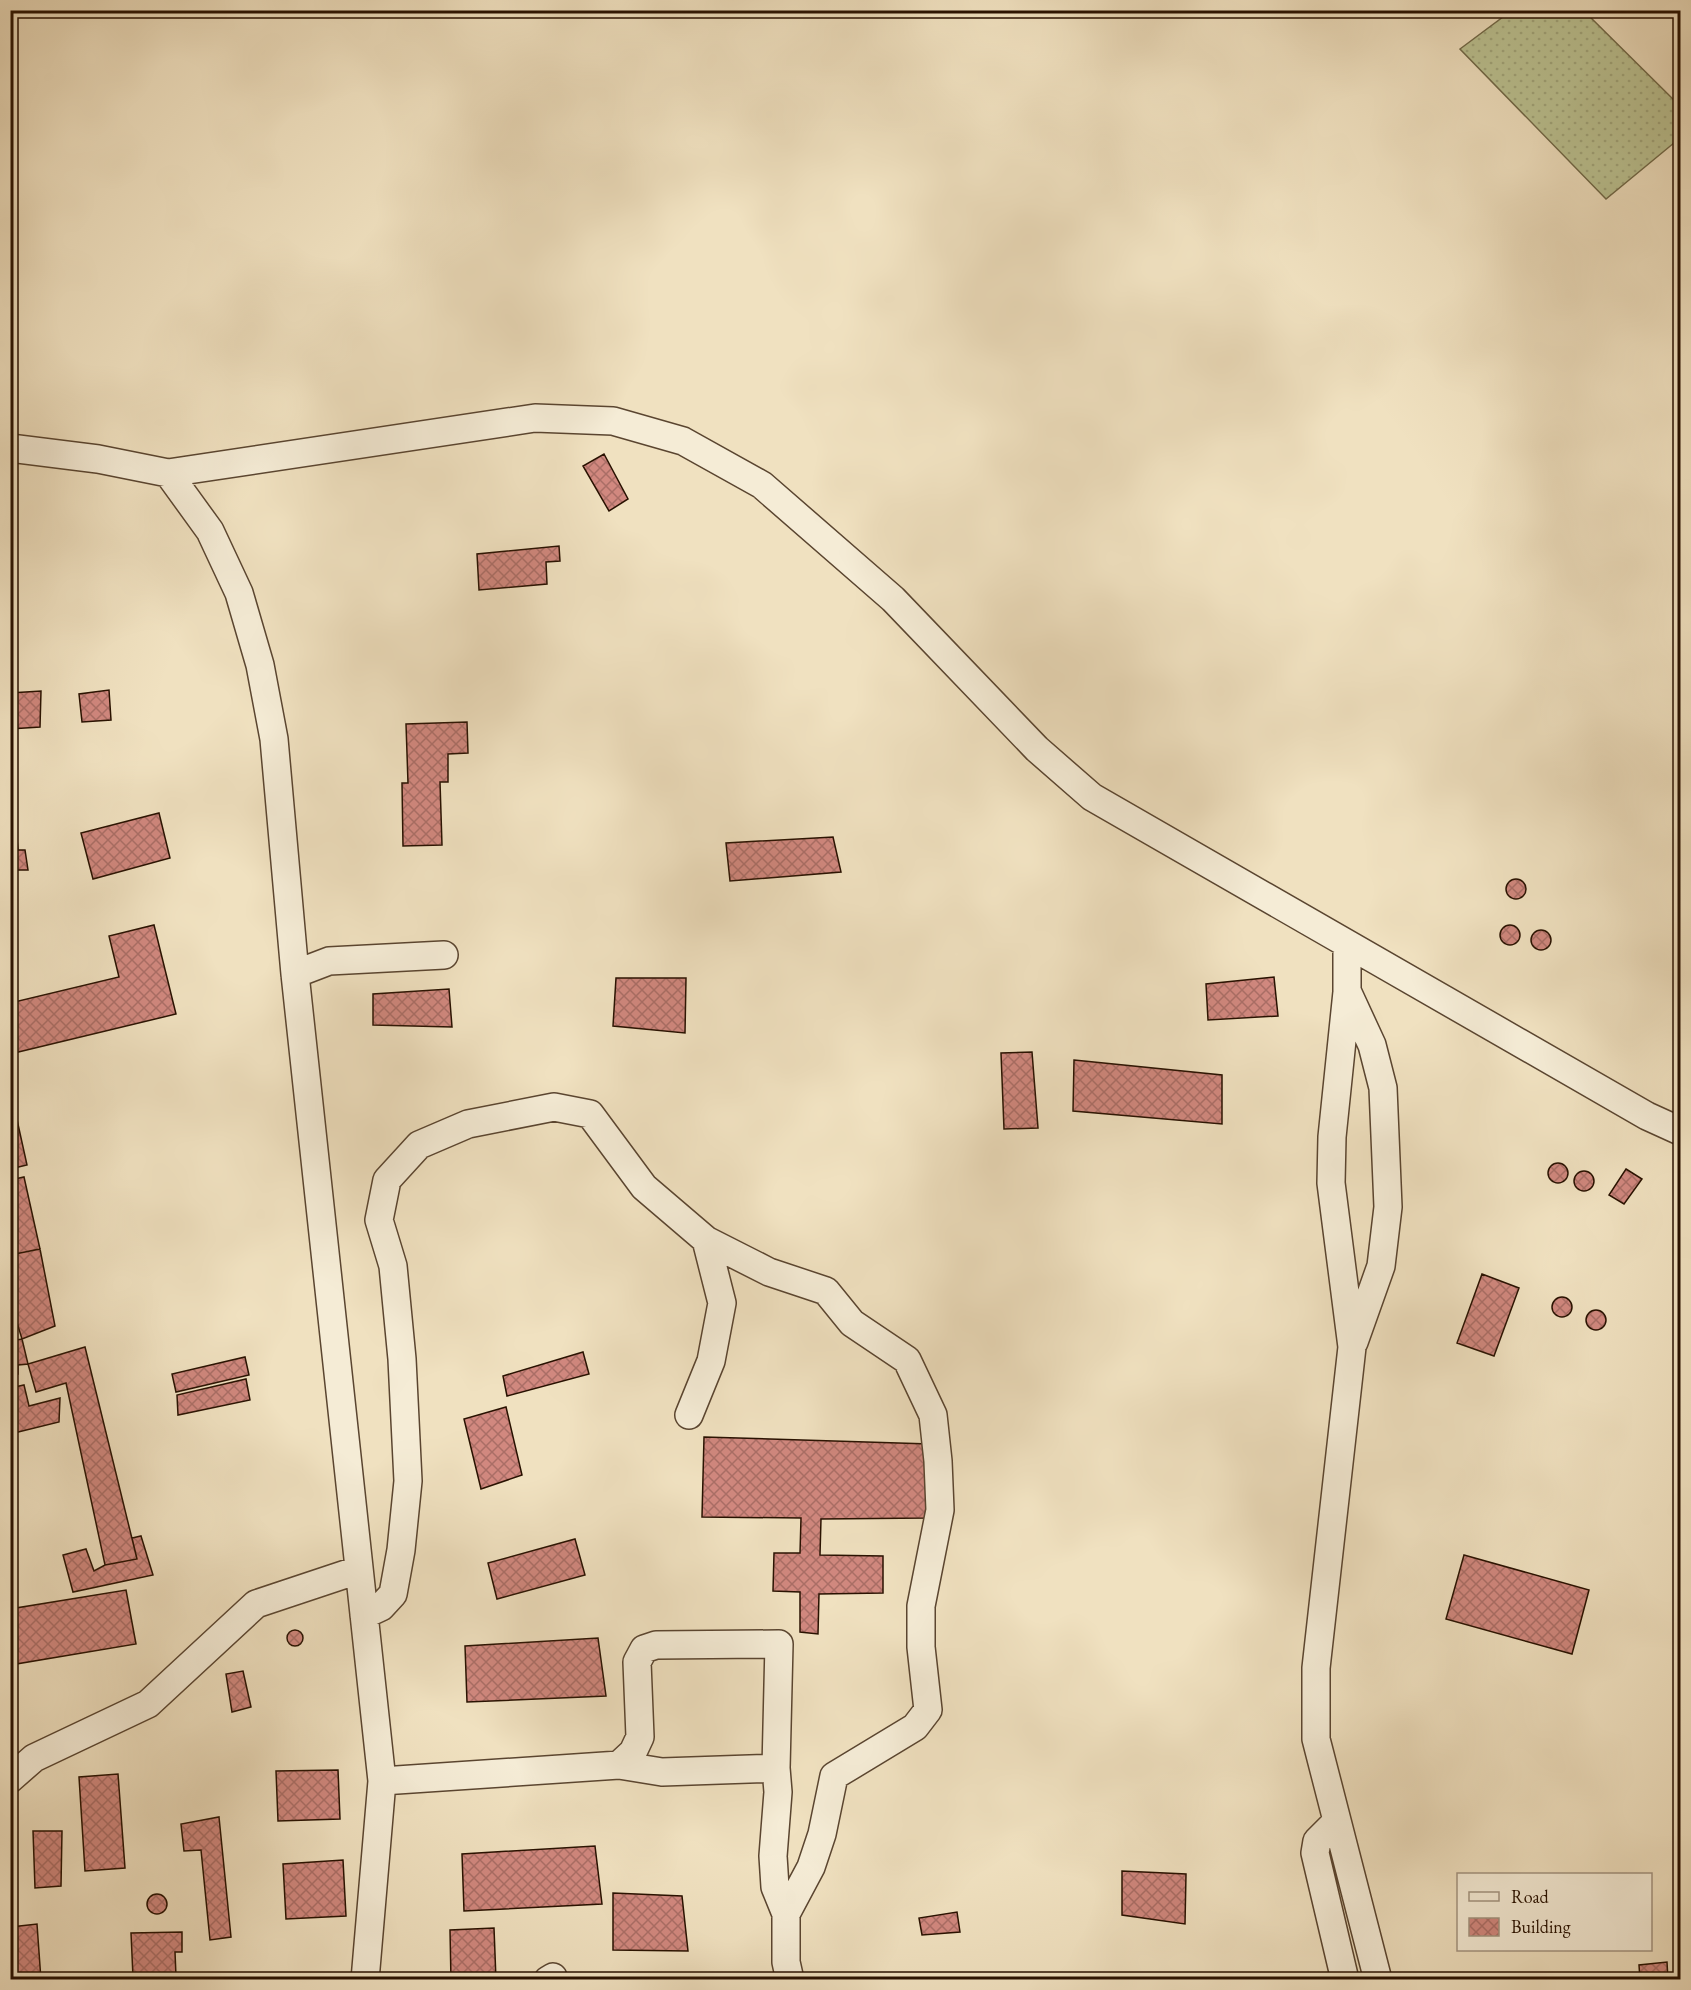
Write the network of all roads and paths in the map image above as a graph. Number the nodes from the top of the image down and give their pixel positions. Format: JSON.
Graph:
{"nodes":[{"id":1,"x":10,"y":448,"type":"edge"},
{"id":2,"x":168,"y":473,"type":"junction"},
{"id":3,"x":1347,"y":945,"type":"junction"},
{"id":4,"x":444,"y":955,"type":"dead end"},
{"id":5,"x":295,"y":974,"type":"junction"},
{"id":6,"x":1347,"y":992,"type":"junction"},
{"id":7,"x":1680,"y":1131,"type":"edge"},
{"id":8,"x":706,"y":1240,"type":"junction"},
{"id":9,"x":1352,"y":1347,"type":"junction"},
{"id":10,"x":689,"y":1415,"type":"dead end"},
{"id":11,"x":358,"y":1570,"type":"junction"},
{"id":12,"x":364,"y":1615,"type":"junction"},
{"id":13,"x":618,"y":1765,"type":"junction"},
{"id":14,"x":776,"y":1768,"type":"junction"},
{"id":15,"x":10,"y":1779,"type":"edge"},
{"id":16,"x":382,"y":1781,"type":"junction"},
{"id":17,"x":1337,"y":1821,"type":"junction"},
{"id":18,"x":786,"y":1914,"type":"junction"},
{"id":19,"x":365,"y":1980,"type":"edge"},
{"id":20,"x":790,"y":1980,"type":"edge"},
{"id":21,"x":1346,"y":1980,"type":"edge"},
{"id":22,"x":1378,"y":1980,"type":"edge"}],
"edges":[{"from":1,"to":2,"type":"street"},
{"from":2,"to":3,"type":"street"},
{"from":2,"to":5,"type":"street"},
{"from":3,"to":6,"type":"street"},
{"from":3,"to":7,"type":"street"},
{"from":4,"to":5,"type":"street"},
{"from":5,"to":11,"type":"street"},
{"from":6,"to":9,"type":"street"},
{"from":6,"to":9,"type":"street"},
{"from":8,"to":10,"type":"street"},
{"from":8,"to":12,"type":"street"},
{"from":8,"to":18,"type":"street"},
{"from":9,"to":17,"type":"street"},
{"from":11,"to":12,"type":"street"},
{"from":11,"to":15,"type":"street"},
{"from":12,"to":16,"type":"street"},
{"from":13,"to":14,"type":"street"},
{"from":13,"to":14,"type":"street"},
{"from":13,"to":16,"type":"street"},
{"from":14,"to":18,"type":"street"},
{"from":16,"to":19,"type":"street"},
{"from":17,"to":21,"type":"street"},
{"from":17,"to":22,"type":"street"},
{"from":18,"to":20,"type":"street"}]}
